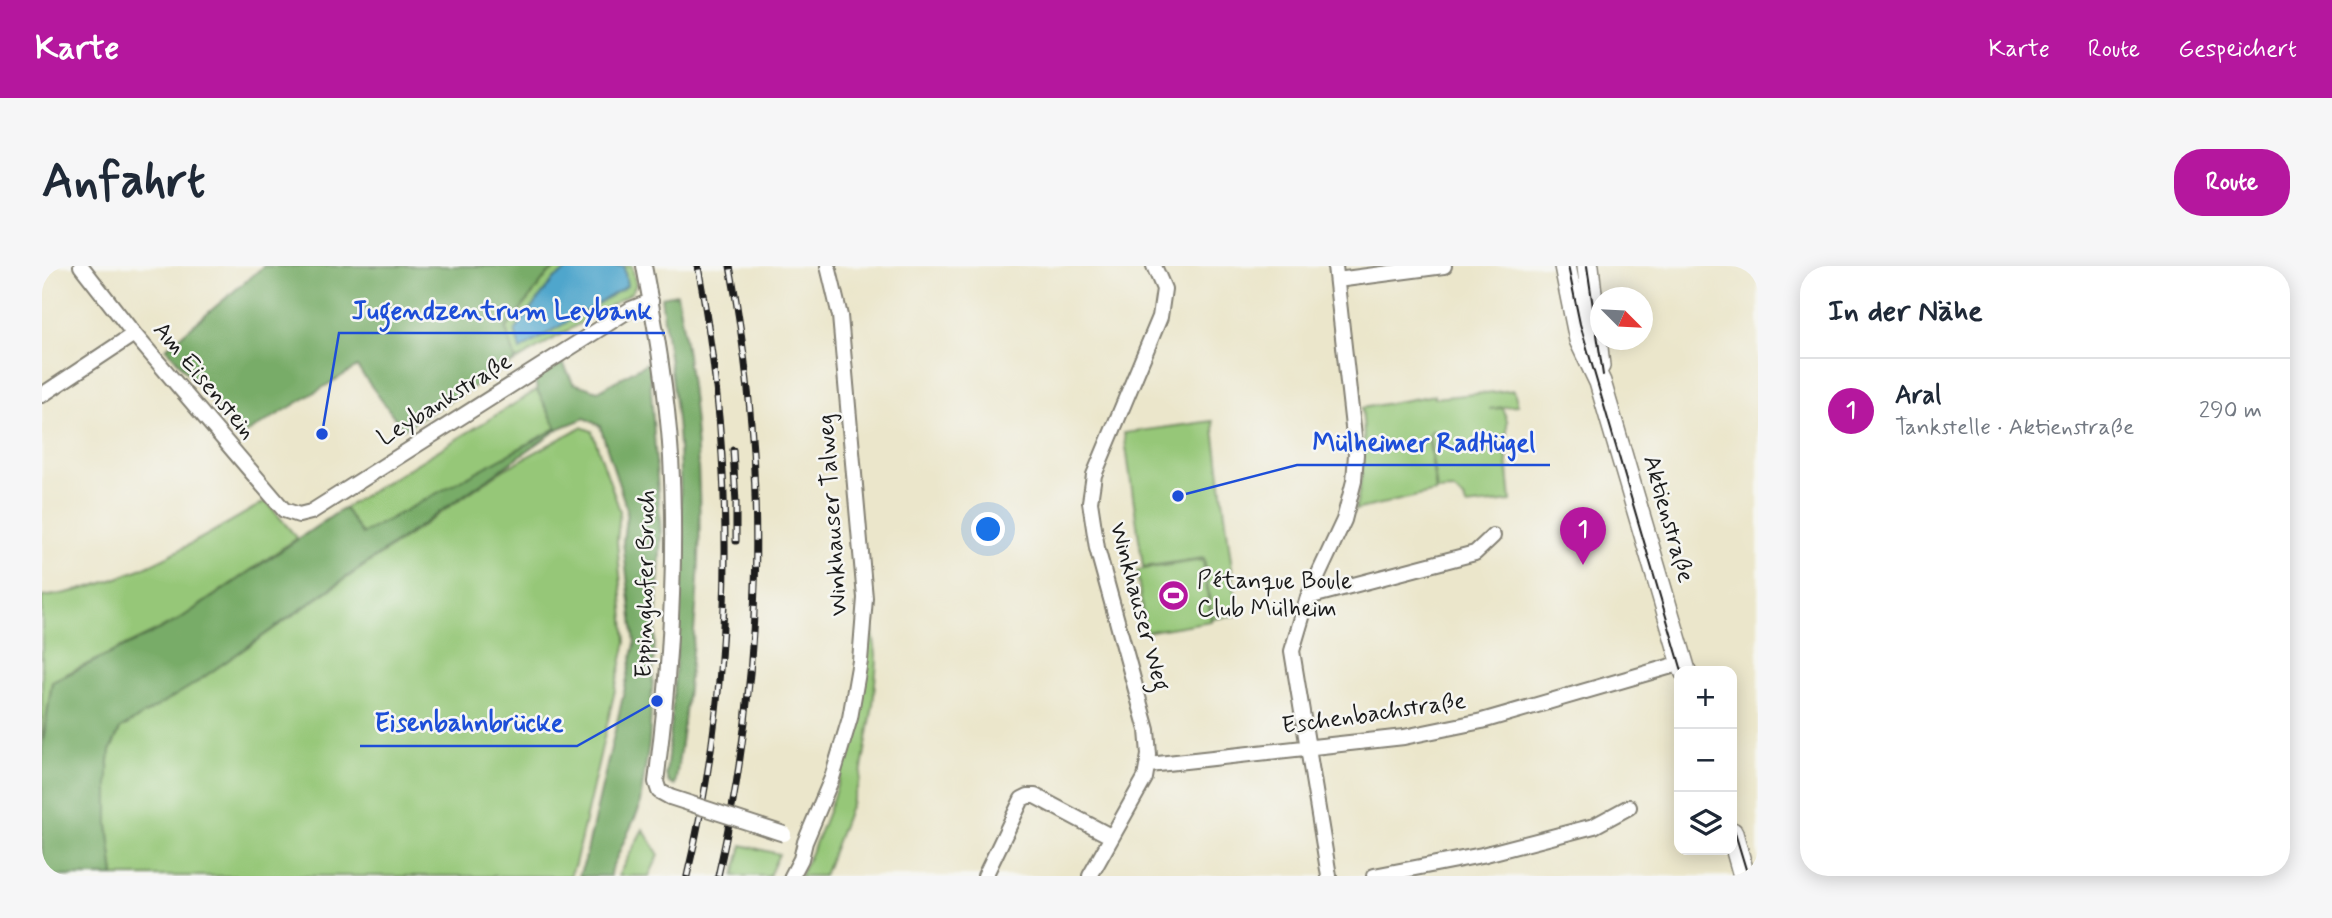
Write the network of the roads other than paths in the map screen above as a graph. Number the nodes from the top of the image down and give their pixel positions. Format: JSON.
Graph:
{"nodes":[{"id":1,"x":81,"y":266,"type":"edge"},
{"id":2,"x":645,"y":266,"type":"edge"},
{"id":3,"x":828,"y":266,"type":"edge"},
{"id":4,"x":1154,"y":266,"type":"edge"},
{"id":5,"x":1444,"y":266,"type":"edge"},
{"id":6,"x":1565,"y":266,"type":"edge"},
{"id":7,"x":1588,"y":266,"type":"edge"},
{"id":8,"x":1336,"y":273,"type":"edge"},
{"id":9,"x":651,"y":302,"type":"junction"},
{"id":10,"x":134,"y":334,"type":"junction"},
{"id":11,"x":1600,"y":382,"type":"junction"},
{"id":12,"x":42,"y":395,"type":"edge"},
{"id":13,"x":299,"y":515,"type":"joint"},
{"id":14,"x":1493,"y":536,"type":"dead end"},
{"id":15,"x":1308,"y":597,"type":"junction"},
{"id":16,"x":1683,"y":666,"type":"edge"},
{"id":17,"x":1674,"y":669,"type":"edge"},
{"id":18,"x":1307,"y":748,"type":"junction"},
{"id":19,"x":1149,"y":765,"type":"junction"},
{"id":20,"x":1629,"y":807,"type":"dead end"},
{"id":21,"x":1112,"y":836,"type":"junction"},
{"id":22,"x":805,"y":842,"type":"junction"},
{"id":23,"x":1737,"y":851,"type":"edge"},
{"id":24,"x":792,"y":876,"type":"edge"},
{"id":25,"x":985,"y":876,"type":"edge"},
{"id":26,"x":1090,"y":876,"type":"edge"},
{"id":27,"x":1329,"y":876,"type":"edge"},
{"id":28,"x":1374,"y":876,"type":"edge"},
{"id":29,"x":1744,"y":876,"type":"edge"}],
"edges":[{"from":1,"to":10,"type":"street","name":"Am Eisenstein"},
{"from":2,"to":9,"type":"street","name":"Eppinghofer Bruch"},
{"from":3,"to":22,"type":"street","name":"Winkhauser Talweg"},
{"from":4,"to":19,"type":"street","name":"Winkhauser Weg"},
{"from":5,"to":8,"type":"street"},
{"from":6,"to":11,"type":"main road","name":"Aktienstraße"},
{"from":7,"to":11,"type":"main road","name":"Aktienstraße"},
{"from":8,"to":15,"type":"street"},
{"from":9,"to":13,"type":"street","name":"Leybankstraße"},
{"from":9,"to":22,"type":"street","name":"Eppinghofer Bruch","bridge":true},
{"from":10,"to":12,"type":"street"},
{"from":10,"to":13,"type":"street","name":"Am Eisenstein"},
{"from":11,"to":16,"type":"main road","name":"Aktienstraße"},
{"from":14,"to":15,"type":"street"},
{"from":15,"to":18,"type":"street"},
{"from":17,"to":18,"type":"street","name":"Eschenbachstraße"},
{"from":18,"to":19,"type":"street","name":"Eschenbachstraße"},
{"from":18,"to":27,"type":"street"},
{"from":19,"to":21,"type":"street"},
{"from":20,"to":28,"type":"street"},
{"from":21,"to":25,"type":"street"},
{"from":21,"to":26,"type":"street"},
{"from":22,"to":24,"type":"street","name":"Winkhauser Talweg"},
{"from":23,"to":29,"type":"main road"}]}
